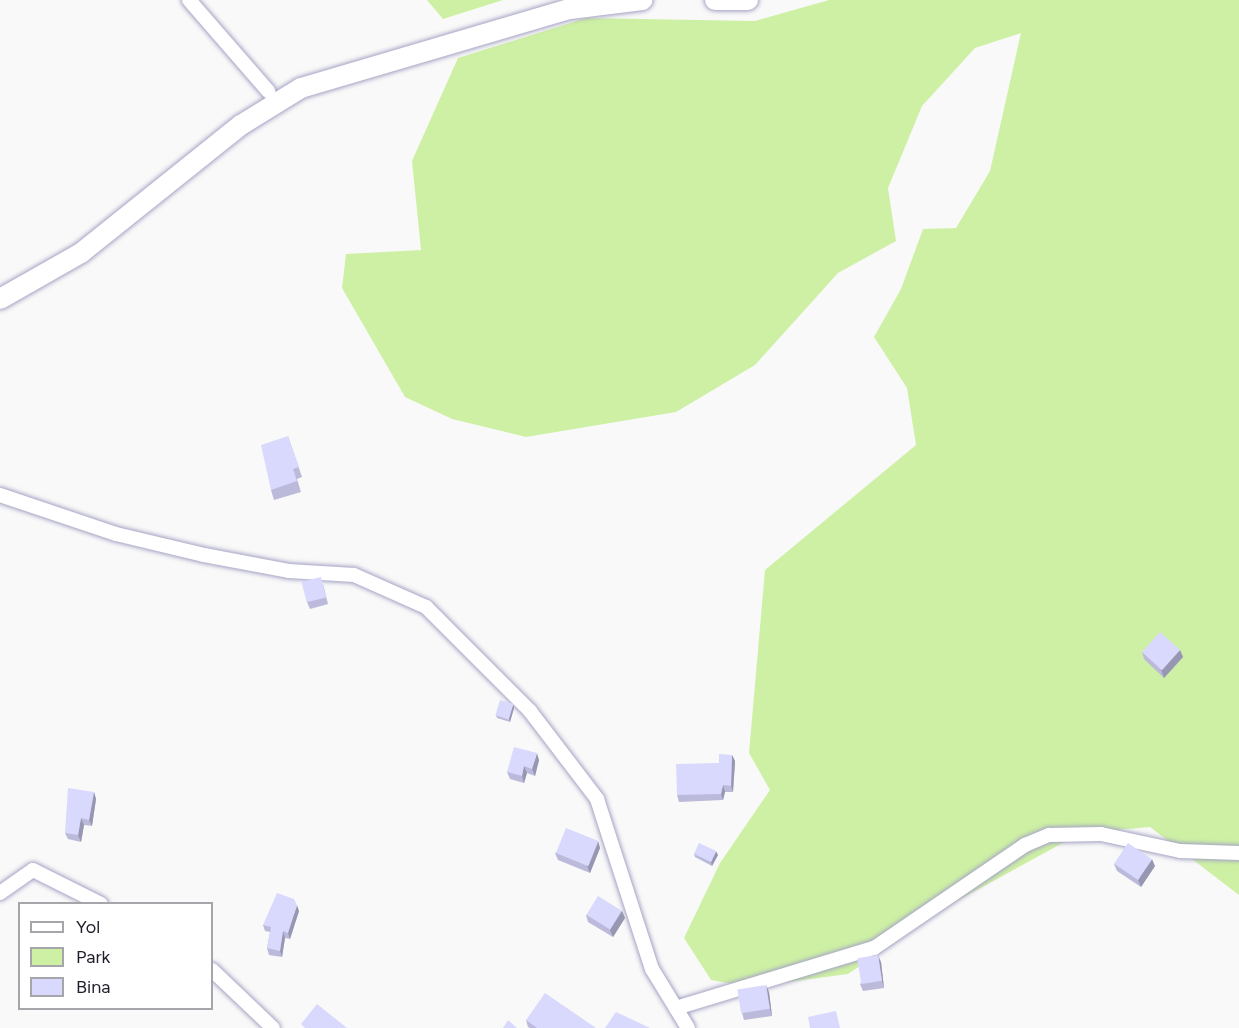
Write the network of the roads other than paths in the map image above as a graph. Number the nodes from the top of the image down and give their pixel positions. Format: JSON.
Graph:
{"nodes":[{"id":1,"x":189,"y":0,"type":"edge"},
{"id":2,"x":553,"y":0,"type":"edge"},
{"id":3,"x":642,"y":0,"type":"edge"},
{"id":4,"x":715,"y":0,"type":"edge"},
{"id":5,"x":748,"y":0,"type":"edge"},
{"id":6,"x":437,"y":40,"type":"junction"},
{"id":7,"x":268,"y":91,"type":"junction"},
{"id":8,"x":0,"y":285,"type":"edge"},
{"id":9,"x":0,"y":299,"type":"edge"},
{"id":10,"x":0,"y":495,"type":"edge"},
{"id":11,"x":1239,"y":853,"type":"edge"},
{"id":12,"x":0,"y":893,"type":"edge"},
{"id":13,"x":99,"y":902,"type":"edge"},
{"id":14,"x":213,"y":971,"type":"edge"},
{"id":15,"x":676,"y":1008,"type":"junction"},
{"id":16,"x":273,"y":1028,"type":"edge"},
{"id":17,"x":688,"y":1028,"type":"edge"}],
"edges":[{"from":1,"to":7,"type":"street"},
{"from":2,"to":6,"type":"main road"},
{"from":3,"to":6,"type":"main road"},
{"from":4,"to":5,"type":"main road"},
{"from":6,"to":7,"type":"main road"},
{"from":6,"to":9,"type":"main road"},
{"from":7,"to":8,"type":"main road"},
{"from":10,"to":15,"type":"street"},
{"from":11,"to":15,"type":"street"},
{"from":12,"to":13,"type":"street"},
{"from":14,"to":16,"type":"street"},
{"from":15,"to":17,"type":"street"}]}
